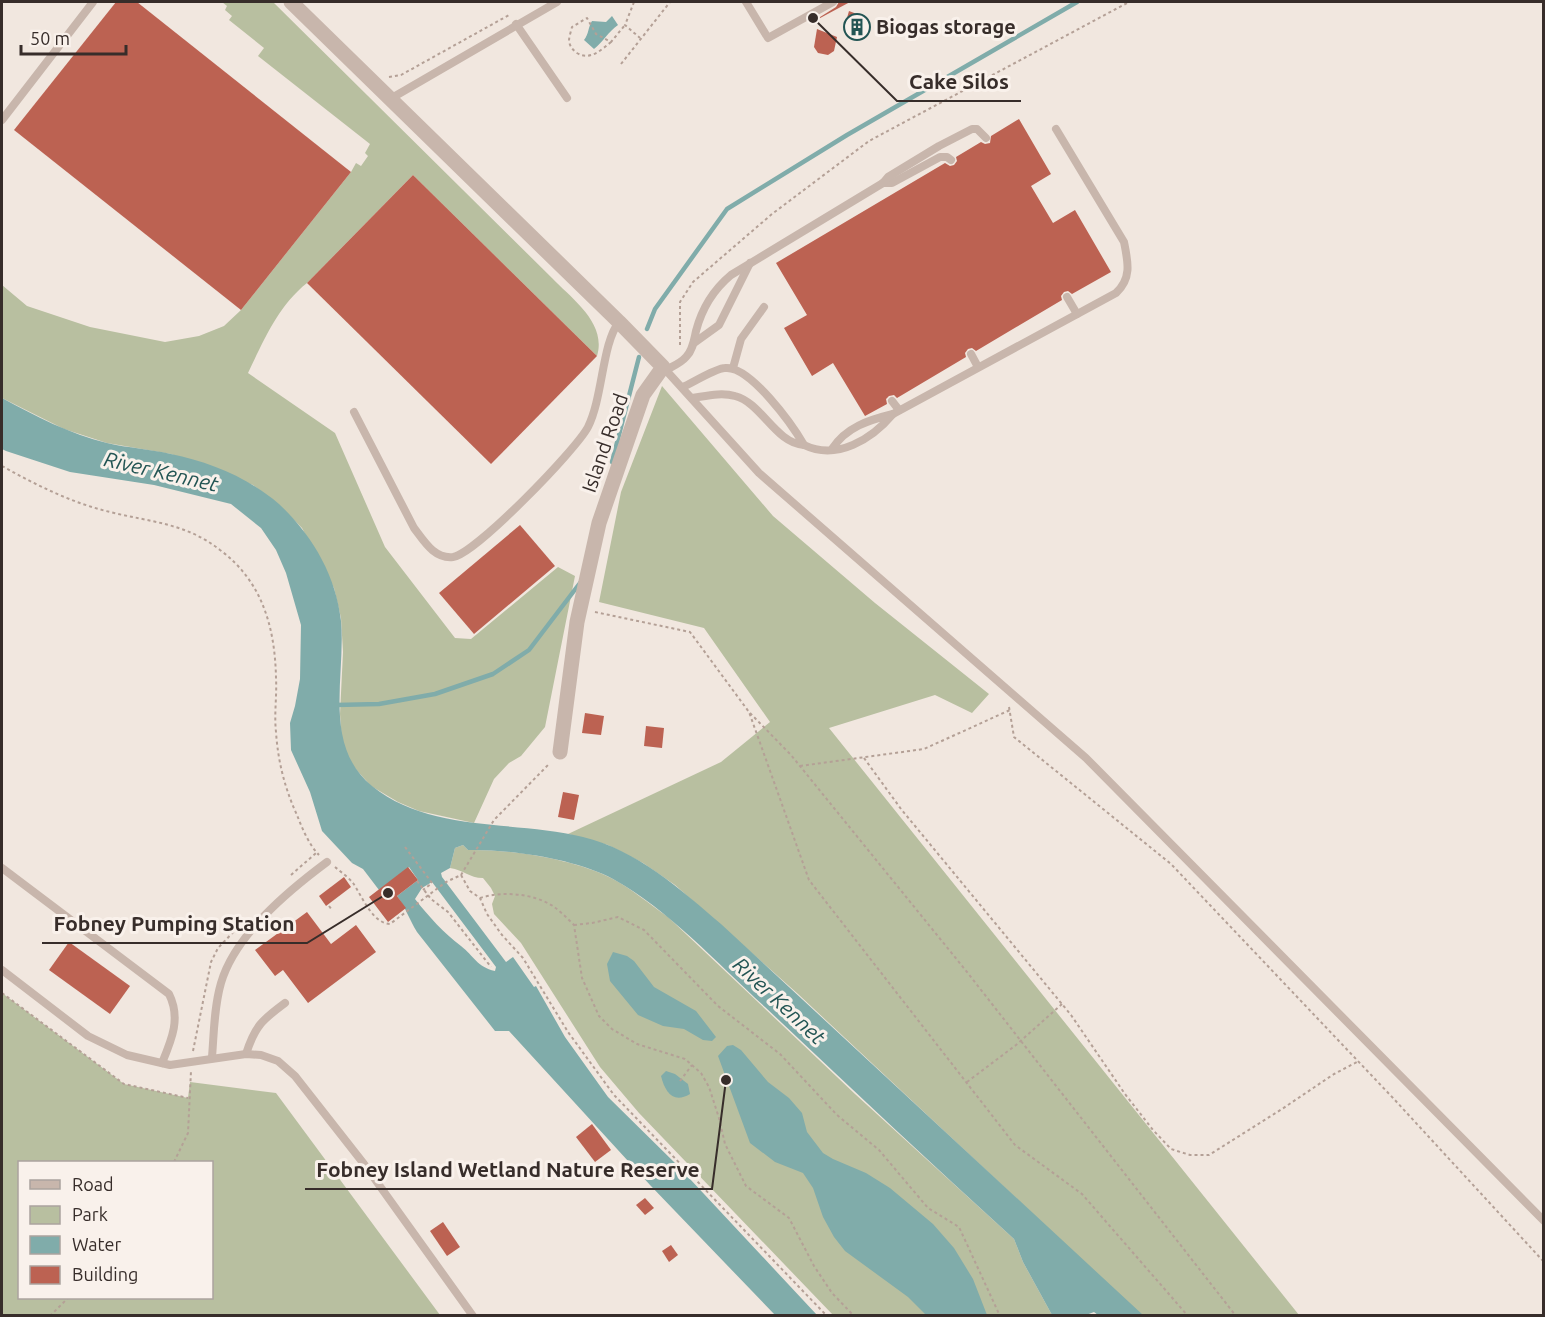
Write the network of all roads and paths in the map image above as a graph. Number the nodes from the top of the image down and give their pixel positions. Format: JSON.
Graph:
{"nodes":[{"id":1,"x":93,"y":2,"type":"edge"},
{"id":2,"x":291,"y":2,"type":"edge"},
{"id":3,"x":557,"y":2,"type":"edge"},
{"id":4,"x":634,"y":2,"type":"edge"},
{"id":5,"x":670,"y":2,"type":"edge"},
{"id":6,"x":746,"y":2,"type":"edge"},
{"id":7,"x":833,"y":2,"type":"edge"},
{"id":8,"x":1129,"y":2,"type":"edge"},
{"id":9,"x":513,"y":13,"type":"dead end"},
{"id":10,"x":516,"y":24,"type":"junction"},
{"id":11,"x":625,"y":25,"type":"junction"},
{"id":12,"x":641,"y":38,"type":"junction"},
{"id":13,"x":611,"y":42,"type":"junction"},
{"id":14,"x":621,"y":64,"type":"dead end"},
{"id":15,"x":389,"y":77,"type":"dead end"},
{"id":16,"x":567,"y":98,"type":"dead end"},
{"id":17,"x":390,"y":99,"type":"junction"},
{"id":18,"x":2,"y":120,"type":"edge"},
{"id":19,"x":1056,"y":129,"type":"dead end"},
{"id":20,"x":986,"y":138,"type":"dead end"},
{"id":21,"x":951,"y":160,"type":"dead end"},
{"id":22,"x":883,"y":183,"type":"junction"},
{"id":23,"x":751,"y":261,"type":"junction"},
{"id":24,"x":1067,"y":297,"type":"dead end"},
{"id":25,"x":764,"y":307,"type":"dead end"},
{"id":26,"x":1077,"y":314,"type":"junction"},
{"id":27,"x":619,"y":322,"type":"junction"},
{"id":28,"x":694,"y":343,"type":"junction"},
{"id":29,"x":680,"y":346,"type":"dead end"},
{"id":30,"x":971,"y":354,"type":"dead end"},
{"id":31,"x":978,"y":367,"type":"junction"},
{"id":32,"x":664,"y":368,"type":"junction"},
{"id":33,"x":733,"y":368,"type":"junction"},
{"id":34,"x":683,"y":387,"type":"junction"},
{"id":35,"x":692,"y":398,"type":"junction"},
{"id":36,"x":892,"y":400,"type":"dead end"},
{"id":37,"x":354,"y":412,"type":"dead end"},
{"id":38,"x":896,"y":412,"type":"junction"},
{"id":39,"x":804,"y":445,"type":"junction"},
{"id":40,"x":832,"y":449,"type":"junction"},
{"id":41,"x":2,"y":466,"type":"edge"},
{"id":42,"x":580,"y":609,"type":"junction"},
{"id":43,"x":749,"y":712,"type":"junction"},
{"id":44,"x":560,"y":752,"type":"joint"},
{"id":45,"x":864,"y":758,"type":"junction"},
{"id":46,"x":800,"y":766,"type":"junction"},
{"id":47,"x":405,"y":847,"type":"dead end"},
{"id":48,"x":327,"y":862,"type":"junction"},
{"id":49,"x":2,"y":868,"type":"edge"},
{"id":50,"x":460,"y":875,"type":"junction"},
{"id":51,"x":417,"y":881,"type":"dead end"},
{"id":52,"x":423,"y":889,"type":"junction"},
{"id":53,"x":428,"y":896,"type":"junction"},
{"id":54,"x":480,"y":898,"type":"junction"},
{"id":55,"x":329,"y":906,"type":"dead end"},
{"id":56,"x":332,"y":910,"type":"dead end"},
{"id":57,"x":574,"y":924,"type":"junction"},
{"id":58,"x":211,"y":963,"type":"dead end"},
{"id":59,"x":491,"y":967,"type":"dead end"},
{"id":60,"x":2,"y":970,"type":"edge"},
{"id":61,"x":2,"y":993,"type":"edge"},
{"id":62,"x":285,"y":1003,"type":"dead end"},
{"id":63,"x":1062,"y":1004,"type":"junction"},
{"id":64,"x":1020,"y":1040,"type":"junction"},
{"id":65,"x":246,"y":1054,"type":"junction"},
{"id":66,"x":212,"y":1058,"type":"junction"},
{"id":67,"x":192,"y":1060,"type":"junction"},
{"id":68,"x":1359,"y":1062,"type":"junction"},
{"id":69,"x":162,"y":1063,"type":"junction"},
{"id":70,"x":692,"y":1065,"type":"junction"},
{"id":71,"x":680,"y":1082,"type":"dead end"},
{"id":72,"x":966,"y":1082,"type":"junction"},
{"id":73,"x":188,"y":1098,"type":"junction"},
{"id":74,"x":174,"y":1161,"type":"edge"},
{"id":75,"x":1544,"y":1221,"type":"edge"},
{"id":76,"x":1544,"y":1262,"type":"edge"},
{"id":77,"x":67,"y":1299,"type":"edge"},
{"id":78,"x":50,"y":1316,"type":"edge"},
{"id":79,"x":473,"y":1316,"type":"edge"},
{"id":80,"x":826,"y":1316,"type":"edge"},
{"id":81,"x":854,"y":1316,"type":"edge"},
{"id":82,"x":1000,"y":1316,"type":"edge"},
{"id":83,"x":1188,"y":1316,"type":"edge"},
{"id":84,"x":1236,"y":1316,"type":"edge"}],
"edges":[{"from":1,"to":18,"type":"lane"},
{"from":2,"to":17,"type":"street"},
{"from":3,"to":10,"type":"lane"},
{"from":4,"to":11,"type":"path"},
{"from":5,"to":12,"type":"path"},
{"from":6,"to":7,"type":"lane"},
{"from":8,"to":29,"type":"path"},
{"from":9,"to":15,"type":"path"},
{"from":10,"to":16,"type":"lane"},
{"from":10,"to":17,"type":"lane"},
{"from":11,"to":12,"type":"path"},
{"from":11,"to":13,"type":"path"},
{"from":12,"to":14,"type":"path"},
{"from":13,"to":13,"type":"path"},
{"from":17,"to":27,"type":"street"},
{"from":19,"to":26,"type":"lane"},
{"from":20,"to":22,"type":"lane"},
{"from":21,"to":22,"type":"lane"},
{"from":22,"to":23,"type":"lane"},
{"from":23,"to":28,"type":"lane"},
{"from":23,"to":28,"type":"lane"},
{"from":24,"to":26,"type":"lane"},
{"from":25,"to":33,"type":"lane"},
{"from":26,"to":31,"type":"lane"},
{"from":27,"to":32,"type":"street"},
{"from":27,"to":37,"type":"lane"},
{"from":28,"to":32,"type":"lane"},
{"from":30,"to":31,"type":"lane"},
{"from":31,"to":38,"type":"lane"},
{"from":32,"to":34,"type":"lane"},
{"from":32,"to":42,"type":"street","name":"Island Road"},
{"from":33,"to":34,"type":"lane"},
{"from":33,"to":39,"type":"lane"},
{"from":34,"to":35,"type":"lane"},
{"from":35,"to":39,"type":"lane"},
{"from":35,"to":75,"type":"lane"},
{"from":36,"to":38,"type":"lane"},
{"from":38,"to":40,"type":"lane"},
{"from":38,"to":40,"type":"lane"},
{"from":39,"to":40,"type":"lane"},
{"from":41,"to":48,"type":"path"},
{"from":42,"to":43,"type":"path"},
{"from":42,"to":44,"type":"street","name":"Island Road"},
{"from":43,"to":46,"type":"path"},
{"from":43,"to":72,"type":"path"},
{"from":44,"to":50,"type":"path"},
{"from":45,"to":46,"type":"path"},
{"from":45,"to":63,"type":"path"},
{"from":45,"to":68,"type":"path"},
{"from":46,"to":64,"type":"path"},
{"from":47,"to":52,"type":"path"},
{"from":48,"to":53,"type":"path"},
{"from":48,"to":66,"type":"lane"},
{"from":49,"to":69,"type":"lane"},
{"from":50,"to":53,"type":"path"},
{"from":50,"to":54,"type":"path"},
{"from":51,"to":52,"type":"path"},
{"from":52,"to":53,"type":"path"},
{"from":53,"to":59,"type":"path"},
{"from":54,"to":57,"type":"path"},
{"from":54,"to":80,"type":"path"},
{"from":55,"to":56,"type":"path"},
{"from":57,"to":70,"type":"path"},
{"from":57,"to":82,"type":"path"},
{"from":58,"to":67,"type":"path"},
{"from":60,"to":69,"type":"lane"},
{"from":61,"to":73,"type":"path"},
{"from":62,"to":65,"type":"lane"},
{"from":63,"to":64,"type":"path"},
{"from":63,"to":68,"type":"path"},
{"from":64,"to":72,"type":"path"},
{"from":64,"to":84,"type":"path"},
{"from":65,"to":66,"type":"lane"},
{"from":65,"to":79,"type":"lane"},
{"from":66,"to":67,"type":"lane"},
{"from":67,"to":69,"type":"lane"},
{"from":67,"to":73,"type":"path"},
{"from":68,"to":76,"type":"path"},
{"from":70,"to":71,"type":"path"},
{"from":70,"to":81,"type":"path"},
{"from":72,"to":83,"type":"path"},
{"from":73,"to":74,"type":"path"},
{"from":77,"to":78,"type":"path"}]}
